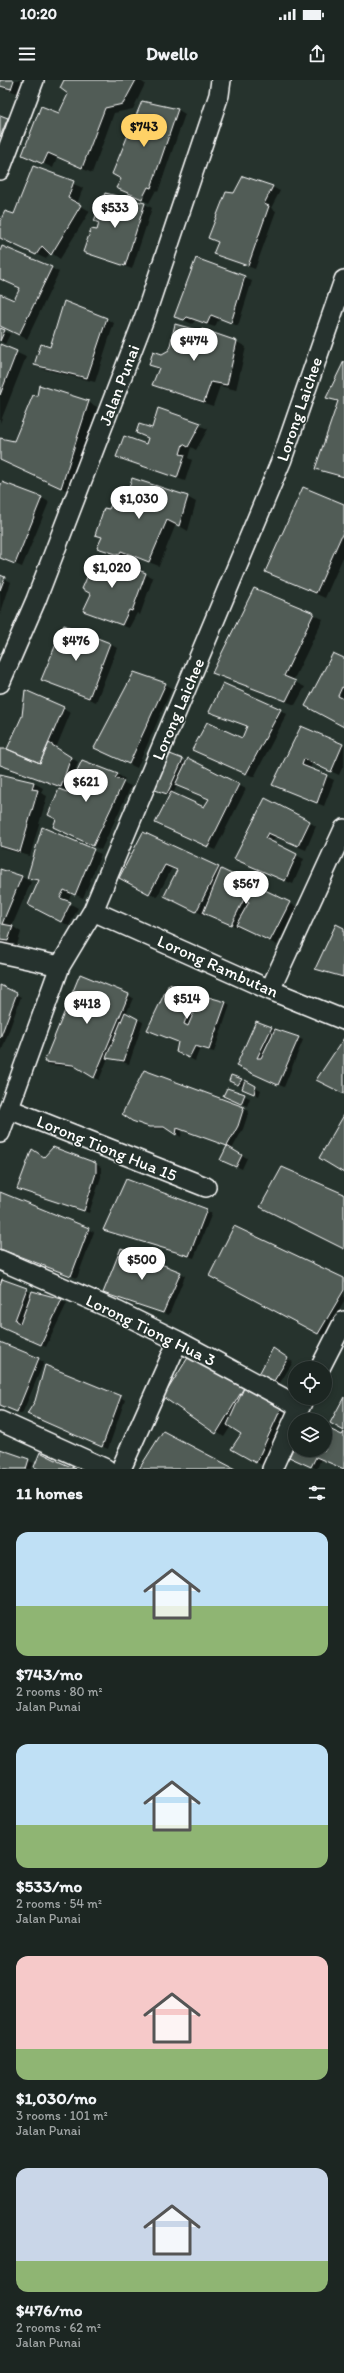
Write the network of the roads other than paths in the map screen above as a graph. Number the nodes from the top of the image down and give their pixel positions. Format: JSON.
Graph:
{"nodes":[{"id":1,"x":34,"y":80,"type":"edge"},
{"id":2,"x":221,"y":80,"type":"edge"},
{"id":3,"x":0,"y":170,"type":"edge"},
{"id":4,"x":344,"y":280,"type":"edge"},
{"id":5,"x":0,"y":683,"type":"edge"},
{"id":6,"x":344,"y":829,"type":"edge"},
{"id":7,"x":93,"y":911,"type":"junction"},
{"id":8,"x":0,"y":953,"type":"edge"},
{"id":9,"x":60,"y":966,"type":"junction"},
{"id":10,"x":270,"y":990,"type":"junction"},
{"id":11,"x":344,"y":1020,"type":"edge"},
{"id":12,"x":9,"y":1109,"type":"junction"},
{"id":13,"x":0,"y":1133,"type":"edge"},
{"id":14,"x":206,"y":1187,"type":"dead end"},
{"id":15,"x":0,"y":1260,"type":"edge"},
{"id":16,"x":344,"y":1321,"type":"edge"},
{"id":17,"x":178,"y":1341,"type":"junction"},
{"id":18,"x":324,"y":1361,"type":"edge"},
{"id":19,"x":288,"y":1395,"type":"edge"},
{"id":20,"x":301,"y":1405,"type":"edge"},
{"id":21,"x":0,"y":1421,"type":"edge"},
{"id":22,"x":106,"y":1469,"type":"edge"},
{"id":23,"x":121,"y":1469,"type":"edge"},
{"id":24,"x":272,"y":1469,"type":"edge"}],
"edges":[{"from":1,"to":3,"type":"street"},
{"from":2,"to":5,"type":"street","name":"Jalan Punai"},
{"from":4,"to":7,"type":"street","name":"Lorong Laichee"},
{"from":6,"to":10,"type":"street"},
{"from":7,"to":9,"type":"street","name":"Lorong Laichee"},
{"from":7,"to":10,"type":"street","name":"Lorong Rambutan"},
{"from":8,"to":9,"type":"street"},
{"from":9,"to":12,"type":"street","name":"Lorong Laichee"},
{"from":10,"to":11,"type":"street","name":"Lorong Rambutan"},
{"from":12,"to":13,"type":"street","name":"Lorong Laichee"},
{"from":12,"to":14,"type":"street","name":"Lorong Tiong Hua 15"},
{"from":15,"to":17,"type":"street","name":"Lorong Tiong Hua 3"},
{"from":16,"to":18,"type":"street"},
{"from":17,"to":19,"type":"street","name":"Lorong Tiong Hua 3"},
{"from":17,"to":23,"type":"street"},
{"from":20,"to":24,"type":"street"},
{"from":21,"to":22,"type":"street"}]}
